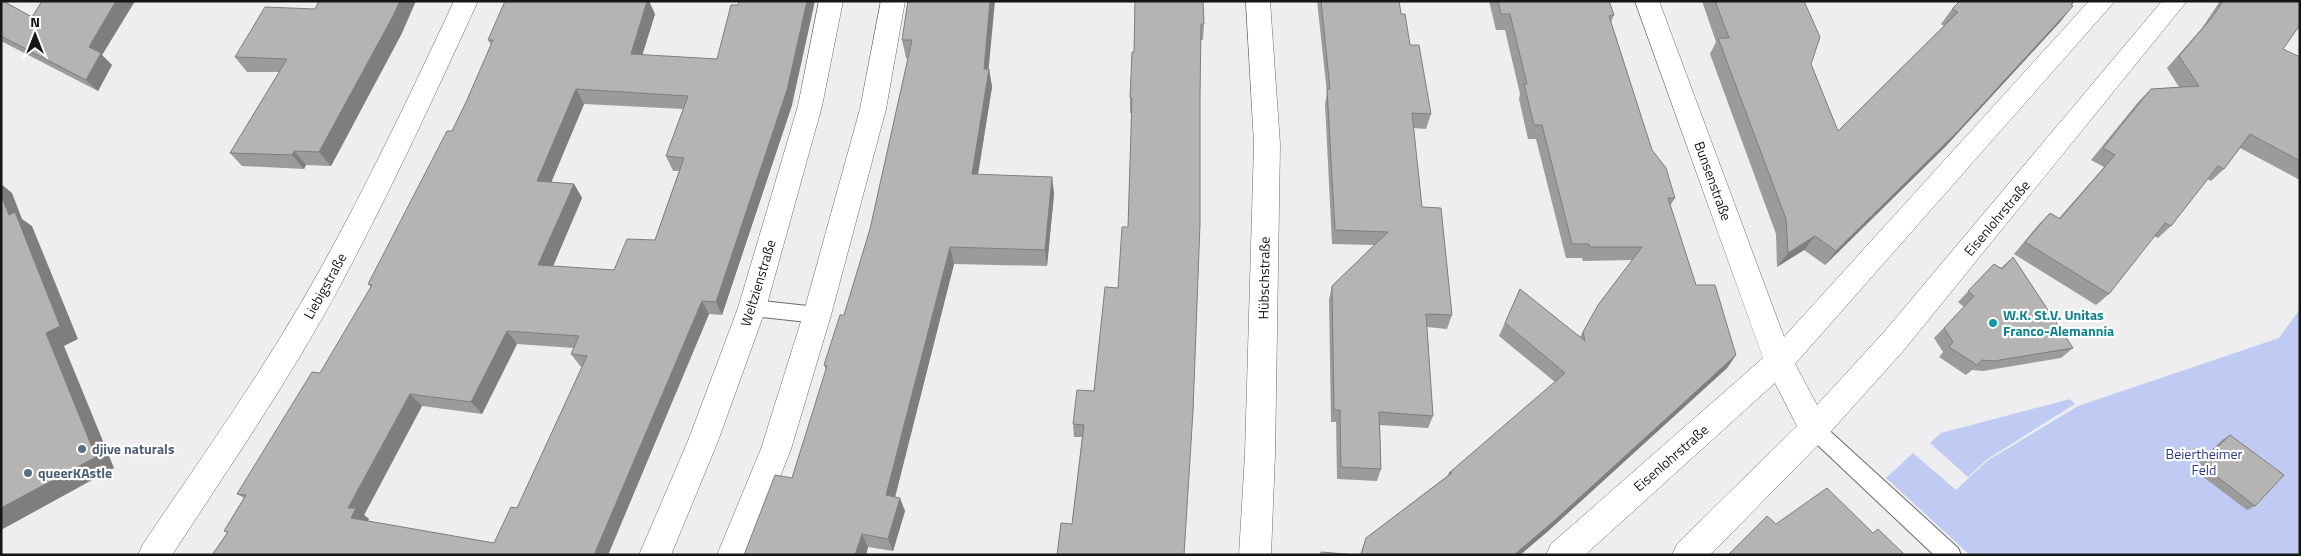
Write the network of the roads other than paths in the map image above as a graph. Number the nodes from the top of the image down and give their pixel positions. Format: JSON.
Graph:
{"nodes":[{"id":1,"x":466,"y":1,"type":"edge"},
{"id":2,"x":831,"y":1,"type":"edge"},
{"id":3,"x":893,"y":1,"type":"edge"},
{"id":4,"x":1258,"y":1,"type":"edge"},
{"id":5,"x":1647,"y":1,"type":"edge"},
{"id":6,"x":2103,"y":1,"type":"edge"},
{"id":7,"x":2175,"y":1,"type":"edge"},
{"id":8,"x":752,"y":308,"type":"junction"},
{"id":9,"x":817,"y":314,"type":"junction"},
{"id":10,"x":1779,"y":362,"type":"junction"},
{"id":11,"x":1814,"y":429,"type":"junction"},
{"id":12,"x":154,"y":555,"type":"edge"},
{"id":13,"x":655,"y":555,"type":"edge"},
{"id":14,"x":733,"y":555,"type":"edge"},
{"id":15,"x":1255,"y":555,"type":"edge"},
{"id":16,"x":1562,"y":555,"type":"edge"},
{"id":17,"x":1688,"y":555,"type":"edge"},
{"id":18,"x":1950,"y":555,"type":"edge"}],
"edges":[{"from":1,"to":12,"type":"street","name":"Liebigstraße"},
{"from":2,"to":8,"type":"street","name":"Weltzienstraße"},
{"from":3,"to":9,"type":"street"},
{"from":4,"to":15,"type":"street","name":"Hübschstraße"},
{"from":5,"to":10,"type":"street","name":"Bunsenstraße"},
{"from":6,"to":10,"type":"street","name":"Eisenlohrstraße"},
{"from":7,"to":11,"type":"street","name":"Eisenlohrstraße"},
{"from":8,"to":9,"type":"lane"},
{"from":8,"to":13,"type":"street","name":"Weltzienstraße"},
{"from":9,"to":14,"type":"street"},
{"from":10,"to":11,"type":"street"},
{"from":10,"to":16,"type":"street","name":"Eisenlohrstraße"},
{"from":11,"to":17,"type":"street","name":"Eisenlohrstraße"},
{"from":11,"to":18,"type":"lane"}]}
